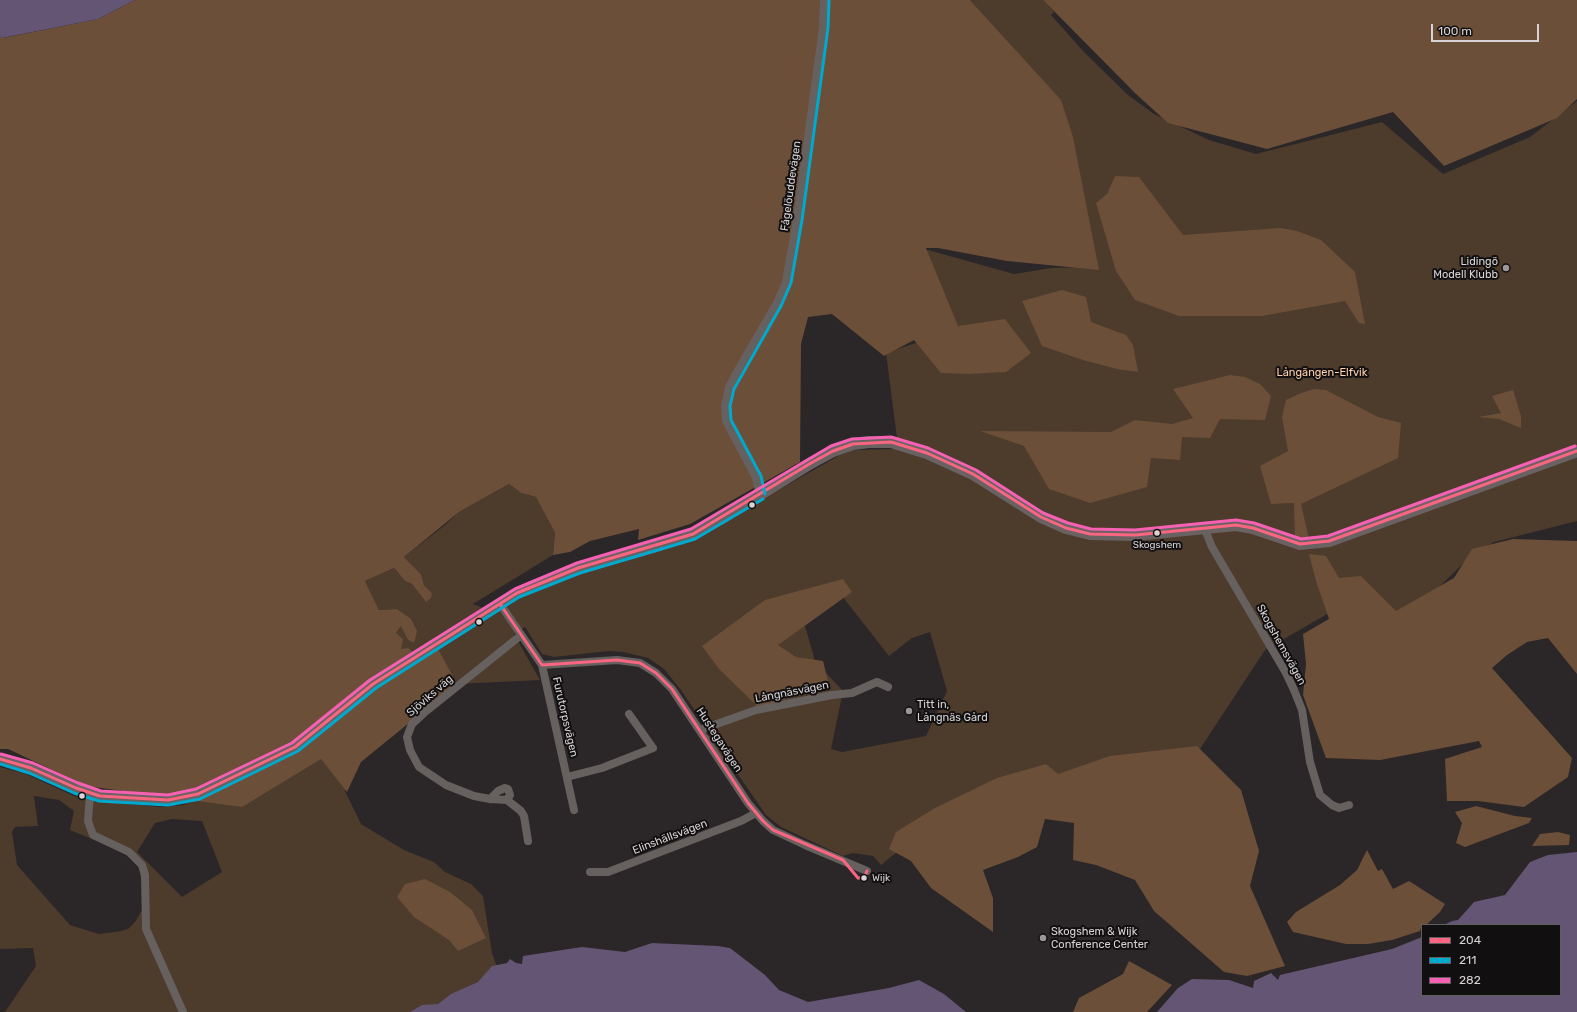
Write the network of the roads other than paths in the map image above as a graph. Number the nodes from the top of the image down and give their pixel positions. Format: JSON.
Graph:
{"nodes":[{"id":1,"x":824,"y":0,"type":"edge"},
{"id":2,"x":1577,"y":451,"type":"edge"},
{"id":3,"x":760,"y":496,"type":"junction"},
{"id":4,"x":1204,"y":527,"type":"junction"},
{"id":5,"x":500,"y":604,"type":"junction"},
{"id":6,"x":520,"y":636,"type":"junction"},
{"id":7,"x":542,"y":665,"type":"junction"},
{"id":8,"x":888,"y":687,"type":"dead end"},
{"id":9,"x":629,"y":714,"type":"dead end"},
{"id":10,"x":700,"y":730,"type":"junction"},
{"id":11,"x":0,"y":759,"type":"edge"},
{"id":12,"x":567,"y":776,"type":"junction"},
{"id":13,"x":90,"y":794,"type":"junction"},
{"id":14,"x":490,"y":799,"type":"junction"},
{"id":15,"x":507,"y":800,"type":"junction"},
{"id":16,"x":1349,"y":805,"type":"dead end"},
{"id":17,"x":574,"y":810,"type":"dead end"},
{"id":18,"x":756,"y":813,"type":"junction"},
{"id":19,"x":528,"y":840,"type":"dead end"},
{"id":20,"x":868,"y":871,"type":"dead end"},
{"id":21,"x":590,"y":872,"type":"dead end"},
{"id":22,"x":183,"y":1012,"type":"edge"}],
"edges":[{"from":1,"to":3,"type":"street","name":"Fågelöuddevägen"},
{"from":2,"to":4,"type":"street"},
{"from":3,"to":4,"type":"street"},
{"from":3,"to":5,"type":"street"},
{"from":4,"to":16,"type":"street","name":"Skogshemsvägen"},
{"from":5,"to":6,"type":"street","name":"Furutorpsvägen"},
{"from":5,"to":13,"type":"street"},
{"from":6,"to":7,"type":"street","name":"Furutorpsvägen"},
{"from":6,"to":14,"type":"street","name":"Sjöviks väg"},
{"from":7,"to":10,"type":"street","name":"Hustegavägen"},
{"from":7,"to":12,"type":"street","name":"Furutorpsvägen"},
{"from":8,"to":10,"type":"street","name":"Långnäsvägen"},
{"from":9,"to":12,"type":"street"},
{"from":10,"to":18,"type":"street","name":"Hustegavägen"},
{"from":11,"to":13,"type":"street"},
{"from":12,"to":17,"type":"street","name":"Furutorpsvägen"},
{"from":13,"to":22,"type":"street"},
{"from":14,"to":15,"type":"street","name":"Sjöviks väg"},
{"from":14,"to":15,"type":"street"},
{"from":15,"to":19,"type":"street"},
{"from":18,"to":20,"type":"street","name":"Hustegavägen"},
{"from":18,"to":21,"type":"street","name":"Elinshällsvägen"}]}
